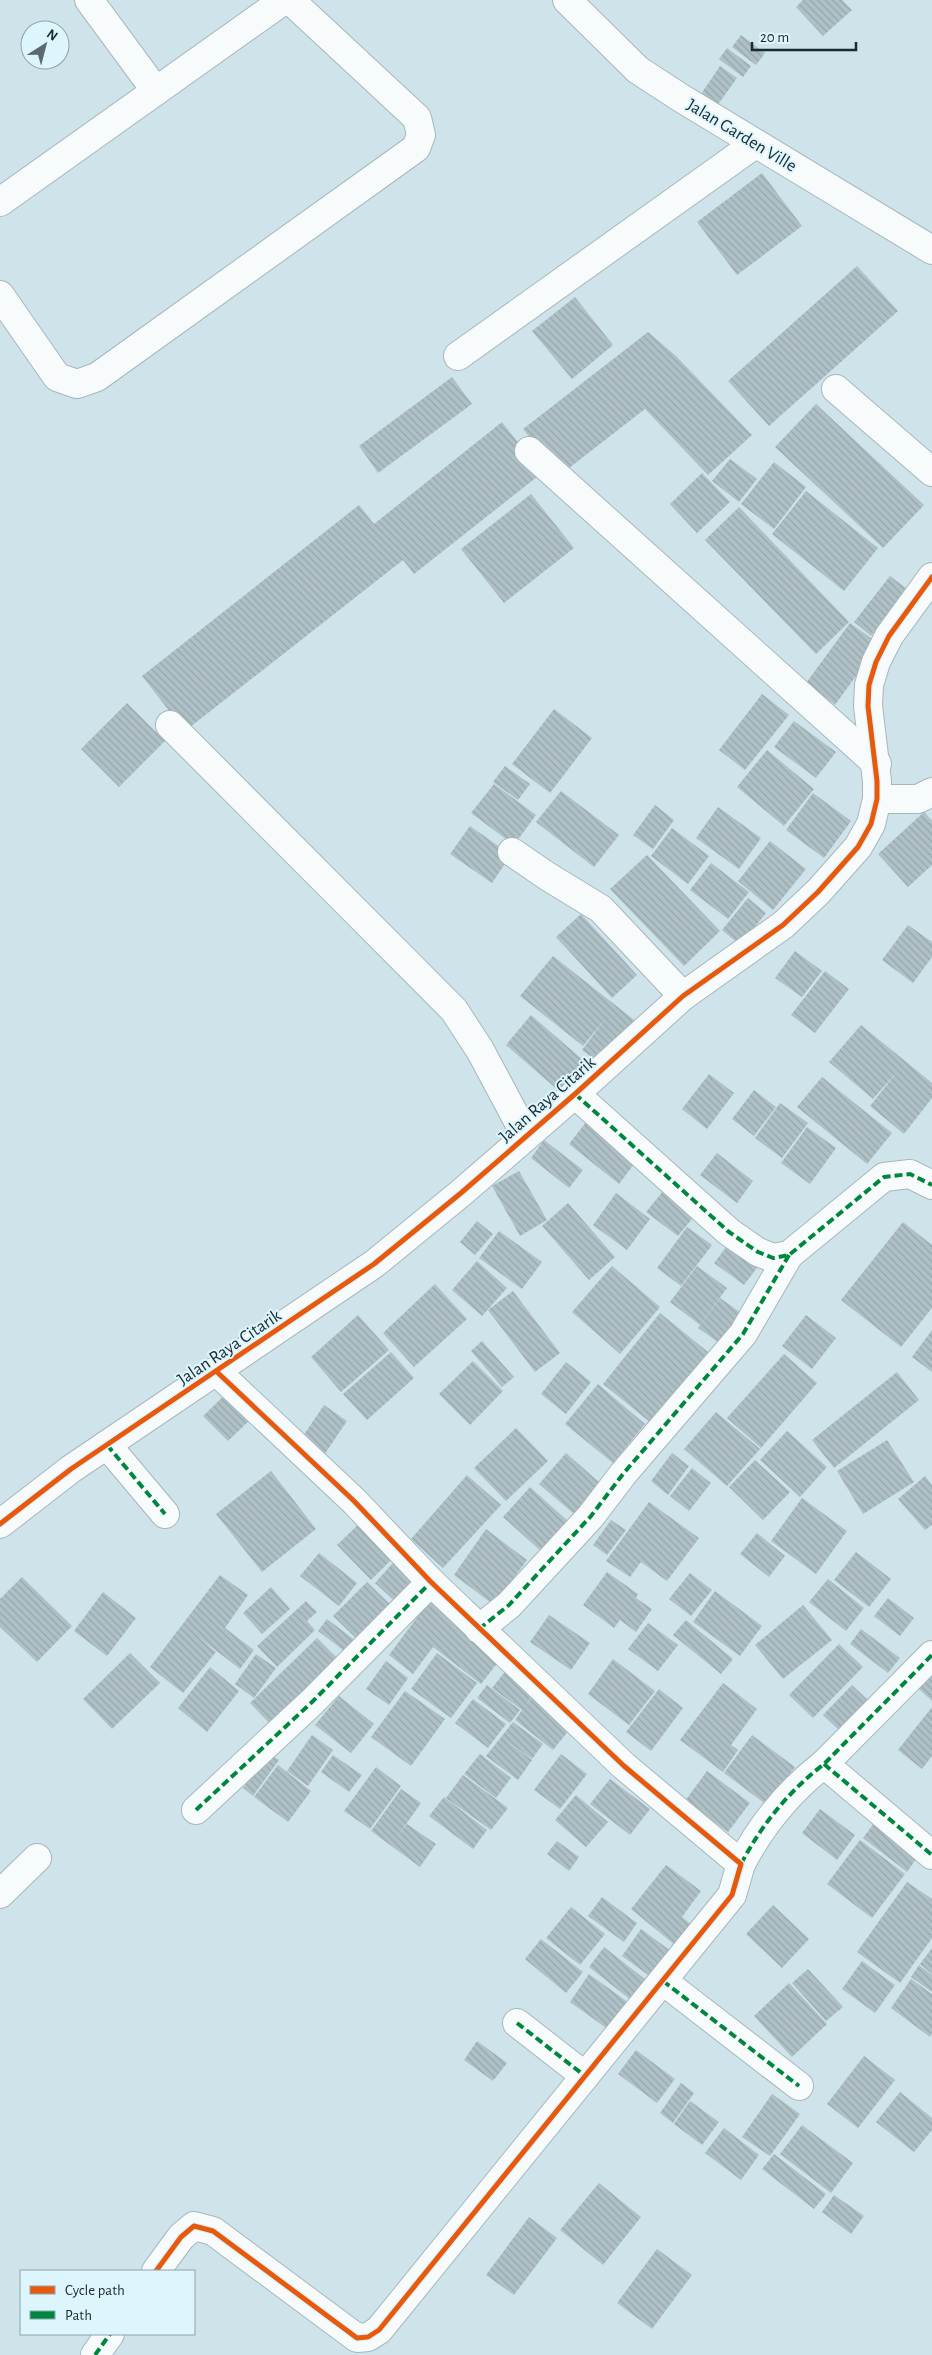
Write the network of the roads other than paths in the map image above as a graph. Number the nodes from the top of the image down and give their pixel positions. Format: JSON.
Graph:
{"nodes":[{"id":1,"x":89,"y":0,"type":"edge"},
{"id":2,"x":284,"y":0,"type":"edge"},
{"id":3,"x":290,"y":0,"type":"edge"},
{"id":4,"x":567,"y":0,"type":"edge"},
{"id":5,"x":156,"y":91,"type":"junction"},
{"id":6,"x":755,"y":144,"type":"junction"},
{"id":7,"x":0,"y":202,"type":"edge"},
{"id":8,"x":932,"y":250,"type":"edge"},
{"id":9,"x":0,"y":295,"type":"edge"},
{"id":10,"x":458,"y":356,"type":"dead end"},
{"id":11,"x":836,"y":390,"type":"dead end"},
{"id":12,"x":530,"y":452,"type":"dead end"},
{"id":13,"x":932,"y":472,"type":"edge"},
{"id":14,"x":932,"y":577,"type":"edge"},
{"id":15,"x":170,"y":725,"type":"dead end"},
{"id":16,"x":877,"y":764,"type":"junction"},
{"id":17,"x":932,"y":792,"type":"edge"},
{"id":18,"x":877,"y":799,"type":"junction"},
{"id":19,"x":512,"y":852,"type":"dead end"},
{"id":20,"x":683,"y":996,"type":"junction"},
{"id":21,"x":575,"y":1094,"type":"junction"},
{"id":22,"x":526,"y":1136,"type":"junction"},
{"id":23,"x":932,"y":1185,"type":"edge"},
{"id":24,"x":789,"y":1255,"type":"junction"},
{"id":25,"x":217,"y":1372,"type":"junction"},
{"id":26,"x":107,"y":1445,"type":"junction"},
{"id":27,"x":165,"y":1514,"type":"dead end"},
{"id":28,"x":0,"y":1524,"type":"edge"},
{"id":29,"x":430,"y":1582,"type":"junction"},
{"id":30,"x":479,"y":1628,"type":"junction"},
{"id":31,"x":932,"y":1655,"type":"edge"},
{"id":32,"x":824,"y":1764,"type":"junction"},
{"id":33,"x":196,"y":1810,"type":"dead end"},
{"id":34,"x":932,"y":1856,"type":"edge"},
{"id":35,"x":37,"y":1858,"type":"dead end"},
{"id":36,"x":741,"y":1864,"type":"junction"},
{"id":37,"x":0,"y":1894,"type":"edge"},
{"id":38,"x":663,"y":1980,"type":"junction"},
{"id":39,"x":517,"y":2023,"type":"dead end"},
{"id":40,"x":585,"y":2076,"type":"junction"},
{"id":41,"x":799,"y":2086,"type":"dead end"},
{"id":42,"x":157,"y":2270,"type":"edge"},
{"id":43,"x":109,"y":2335,"type":"edge"},
{"id":44,"x":95,"y":2355,"type":"edge"}],
"edges":[{"from":1,"to":5,"type":"street"},
{"from":2,"to":5,"type":"street"},
{"from":3,"to":9,"type":"street"},
{"from":4,"to":6,"type":"street","name":"Jalan Garden Ville"},
{"from":5,"to":7,"type":"street"},
{"from":6,"to":8,"type":"street","name":"Jalan Garden Ville"},
{"from":6,"to":10,"type":"street"},
{"from":11,"to":13,"type":"street"},
{"from":12,"to":16,"type":"street"},
{"from":14,"to":16,"type":"street","name":"Jalan Raya Citarik"},
{"from":15,"to":22,"type":"street"},
{"from":16,"to":18,"type":"street","name":"Jalan Raya Citarik"},
{"from":17,"to":18,"type":"street"},
{"from":18,"to":20,"type":"street","name":"Jalan Raya Citarik"},
{"from":19,"to":20,"type":"street"},
{"from":20,"to":21,"type":"street","name":"Jalan Raya Citarik"},
{"from":21,"to":22,"type":"street","name":"Jalan Raya Citarik"},
{"from":21,"to":24,"type":"street"},
{"from":22,"to":25,"type":"street","name":"Jalan Raya Citarik"},
{"from":23,"to":24,"type":"street"},
{"from":24,"to":30,"type":"street"},
{"from":25,"to":26,"type":"street","name":"Jalan Raya Citarik"},
{"from":25,"to":29,"type":"street"},
{"from":26,"to":27,"type":"street"},
{"from":26,"to":28,"type":"street","name":"Jalan Raya Citarik"},
{"from":29,"to":30,"type":"street"},
{"from":29,"to":33,"type":"street"},
{"from":30,"to":36,"type":"street"},
{"from":31,"to":32,"type":"street"},
{"from":32,"to":34,"type":"street"},
{"from":32,"to":36,"type":"street"},
{"from":35,"to":37,"type":"street"},
{"from":36,"to":38,"type":"street"},
{"from":38,"to":40,"type":"street"},
{"from":38,"to":41,"type":"street"},
{"from":39,"to":40,"type":"street"},
{"from":40,"to":42,"type":"street"},
{"from":43,"to":44,"type":"street"}]}
